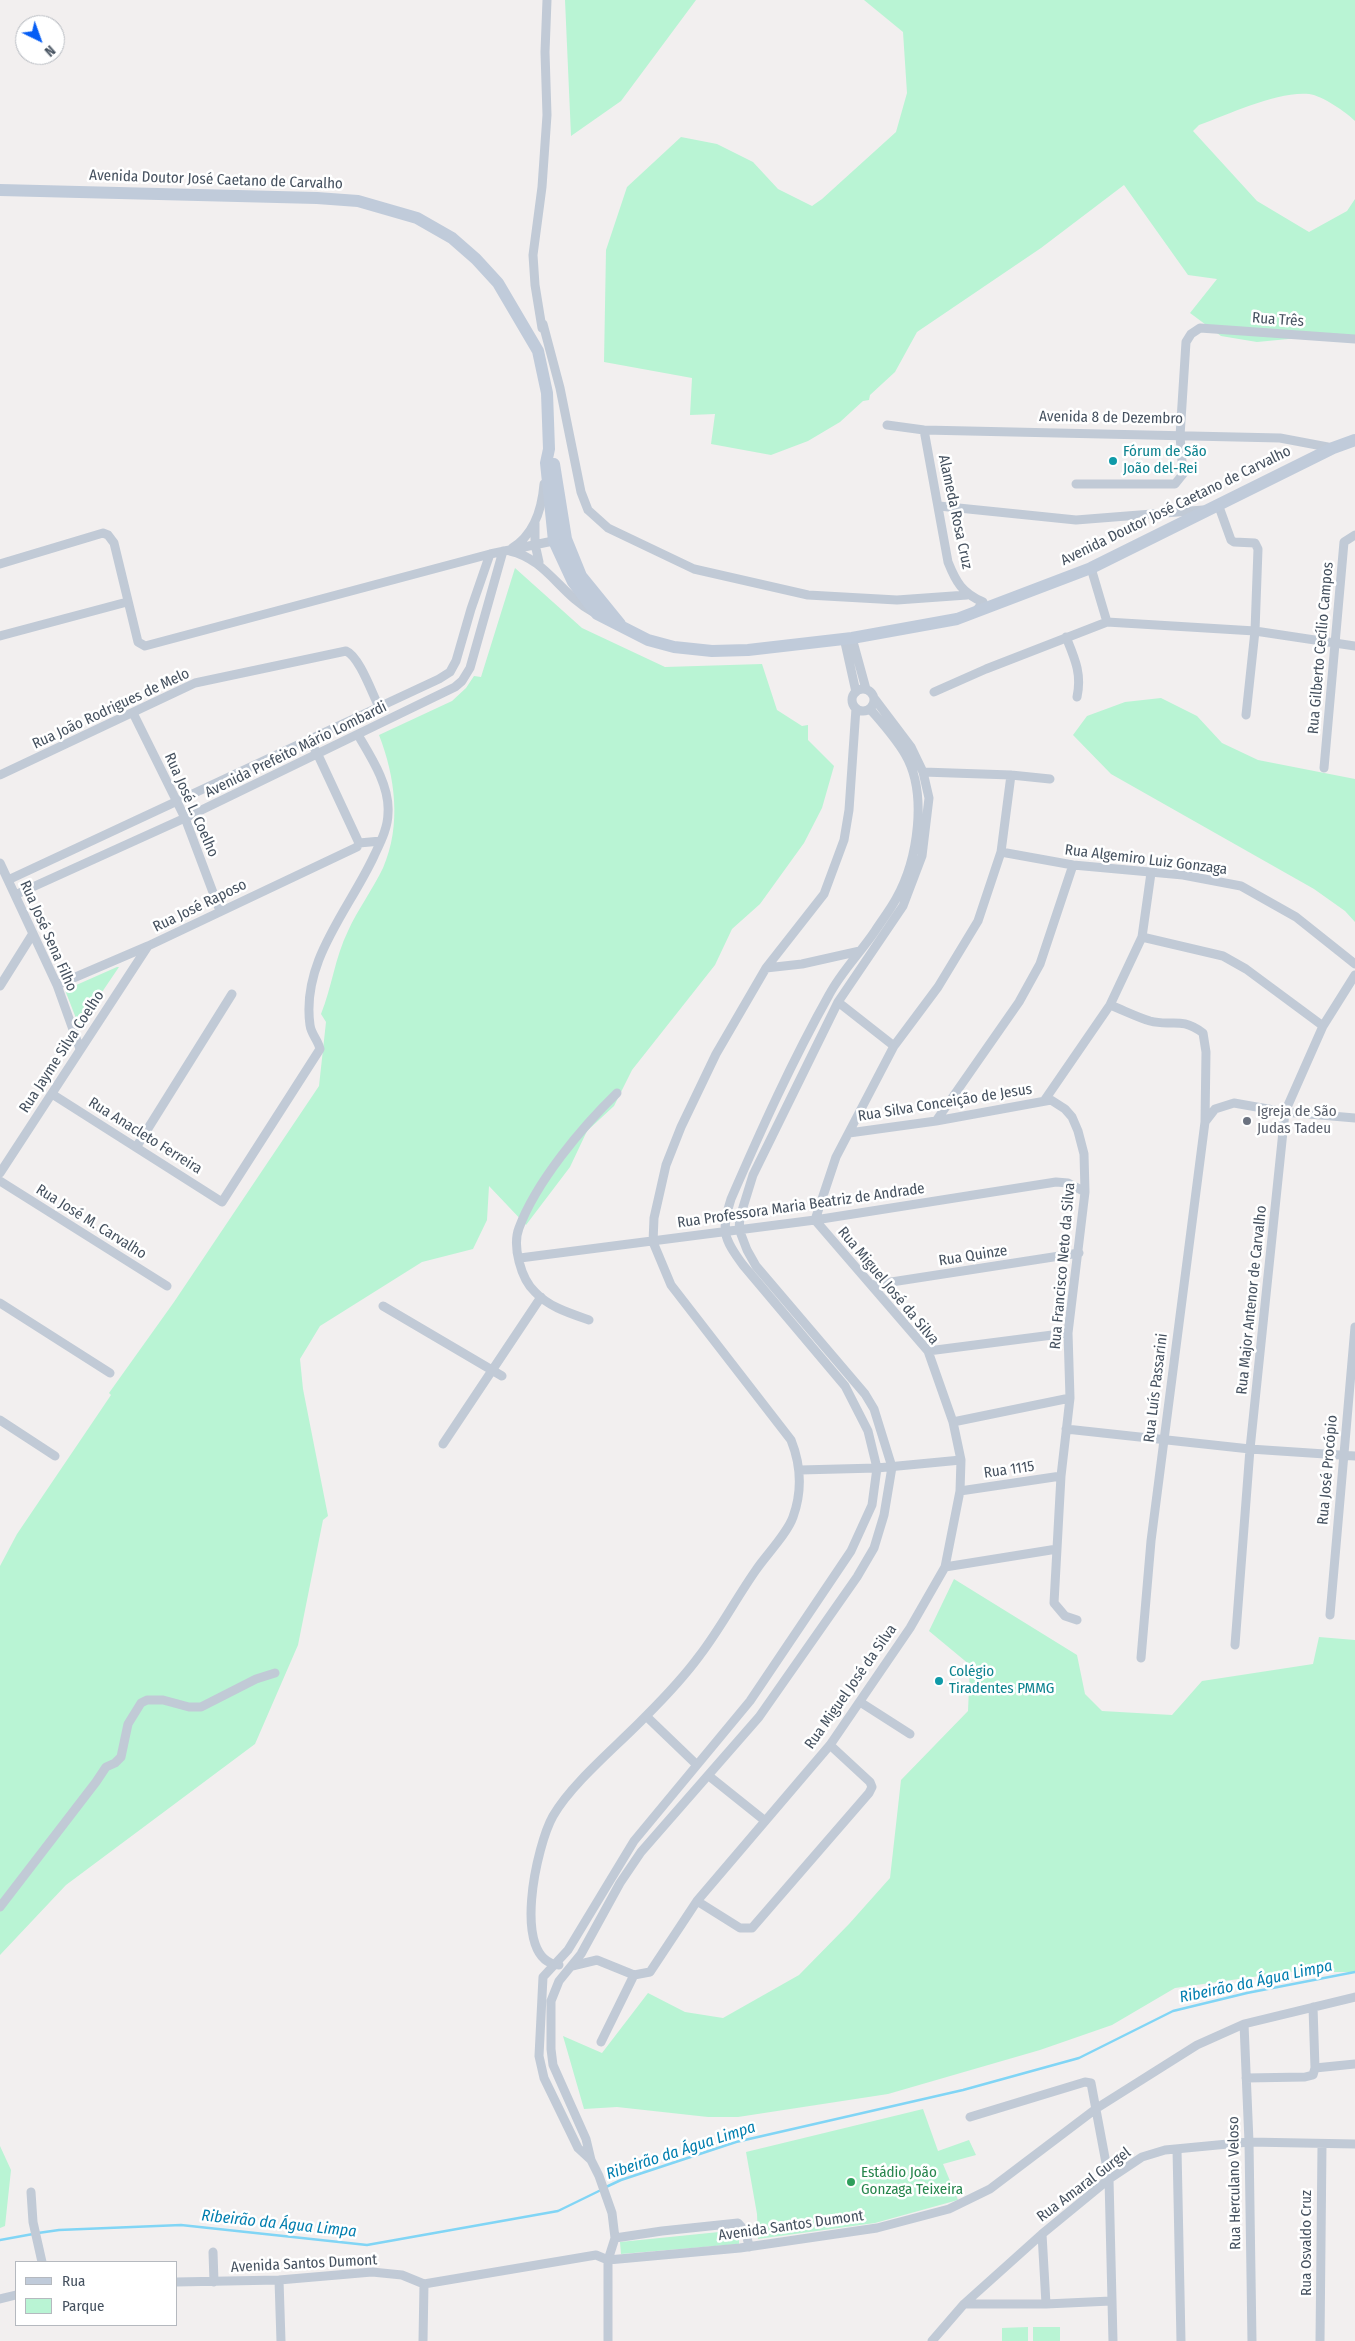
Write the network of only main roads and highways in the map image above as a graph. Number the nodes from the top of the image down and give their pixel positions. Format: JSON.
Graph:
{"nodes":[{"id":1,"x":0,"y":190,"type":"edge"},
{"id":2,"x":1355,"y":440,"type":"edge"},
{"id":3,"x":1333,"y":448,"type":"junction"},
{"id":4,"x":549,"y":449,"type":"junction"},
{"id":5,"x":1355,"y":451,"type":"edge"},
{"id":6,"x":560,"y":540,"type":"junction"},
{"id":7,"x":623,"y":628,"type":"junction"}],
"edges":[{"from":1,"to":4,"type":"main road","name":"Avenida Doutor José Caetano de Carvalho"},
{"from":2,"to":3,"type":"main road"},
{"from":3,"to":5,"type":"main road","name":"Avenida 8 de Dezembro"},
{"from":3,"to":7,"type":"main road","name":"Avenida Doutor José Caetano de Carvalho"},
{"from":4,"to":6,"type":"main road","name":"Avenida Doutor José Caetano de Carvalho"},
{"from":4,"to":6,"type":"main road","name":"Avenida Doutor José Caetano de Carvalho"},
{"from":6,"to":7,"type":"main road","name":"Avenida Doutor José Caetano de Carvalho"},
{"from":6,"to":7,"type":"main road","name":"Avenida Doutor José Caetano de Carvalho"}]}
